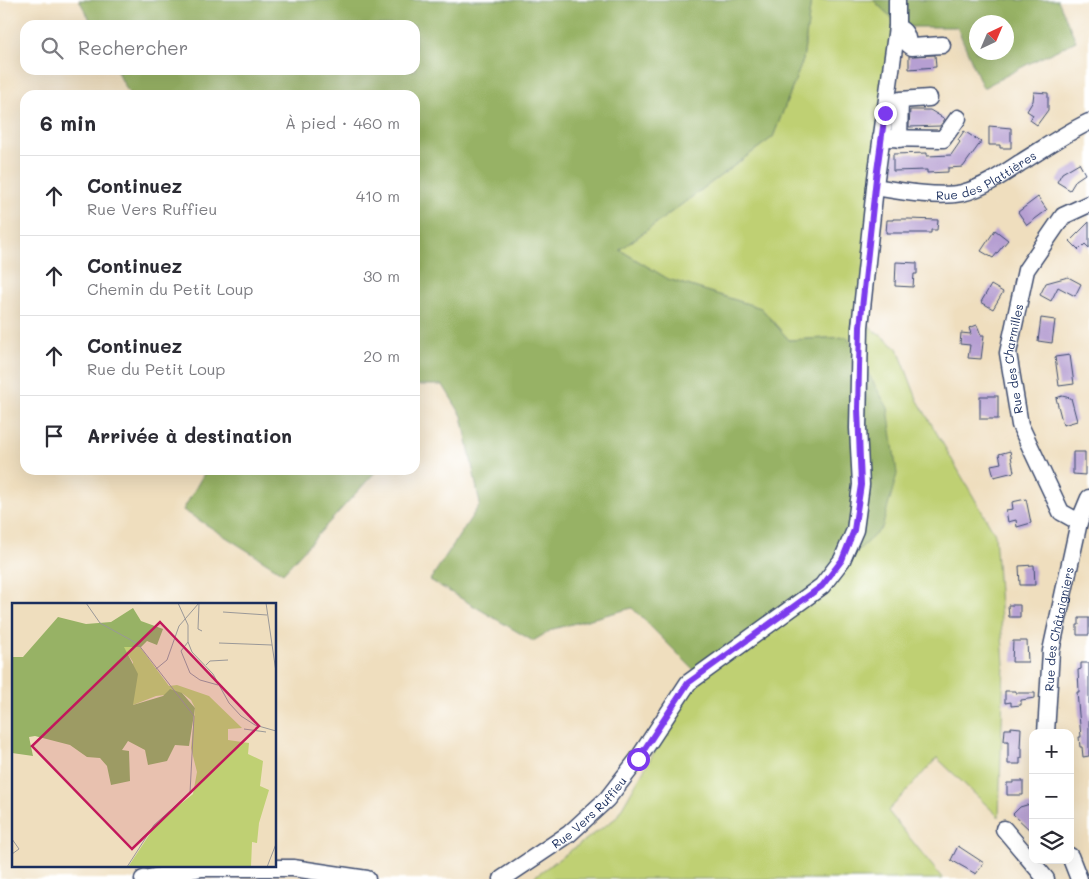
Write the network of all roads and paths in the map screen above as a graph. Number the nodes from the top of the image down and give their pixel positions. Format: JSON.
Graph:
{"nodes":[{"id":1,"x":897,"y":0,"type":"edge"},
{"id":2,"x":897,"y":27,"type":"junction"},
{"id":3,"x":942,"y":45,"type":"dead end"},
{"id":4,"x":929,"y":98,"type":"dead end"},
{"id":5,"x":958,"y":118,"type":"dead end"},
{"id":6,"x":1089,"y":122,"type":"edge"},
{"id":7,"x":881,"y":138,"type":"junction"},
{"id":8,"x":899,"y":138,"type":"junction"},
{"id":9,"x":875,"y":187,"type":"junction"},
{"id":10,"x":1089,"y":204,"type":"edge"},
{"id":11,"x":1089,"y":498,"type":"edge"},
{"id":12,"x":1079,"y":522,"type":"junction"},
{"id":13,"x":1046,"y":729,"type":"edge"},
{"id":14,"x":1004,"y":829,"type":"dead end"},
{"id":15,"x":1073,"y":864,"type":"edge"},
{"id":16,"x":143,"y":879,"type":"edge"},
{"id":17,"x":367,"y":879,"type":"edge"},
{"id":18,"x":502,"y":879,"type":"edge"},
{"id":19,"x":1046,"y":879,"type":"edge"},
{"id":20,"x":1079,"y":879,"type":"edge"}],
"edges":[{"from":1,"to":2,"type":"street","name":"Rue Vers Ruffieu"},
{"from":2,"to":3,"type":"street"},
{"from":2,"to":7,"type":"street","name":"Rue Vers Ruffieu"},
{"from":4,"to":8,"type":"street"},
{"from":5,"to":8,"type":"street"},
{"from":6,"to":9,"type":"street","name":"Rue des Plattières"},
{"from":7,"to":8,"type":"street"},
{"from":7,"to":9,"type":"street","name":"Rue Vers Ruffieu"},
{"from":9,"to":18,"type":"street","name":"Rue Vers Ruffieu"},
{"from":10,"to":12,"type":"street","name":"Rue des Charmilles"},
{"from":11,"to":12,"type":"street","name":"Rue des Châtaigniers"},
{"from":12,"to":13,"type":"street","name":"Rue des Châtaigniers"},
{"from":14,"to":19,"type":"street"},
{"from":15,"to":20,"type":"street"},
{"from":16,"to":17,"type":"street"}]}
